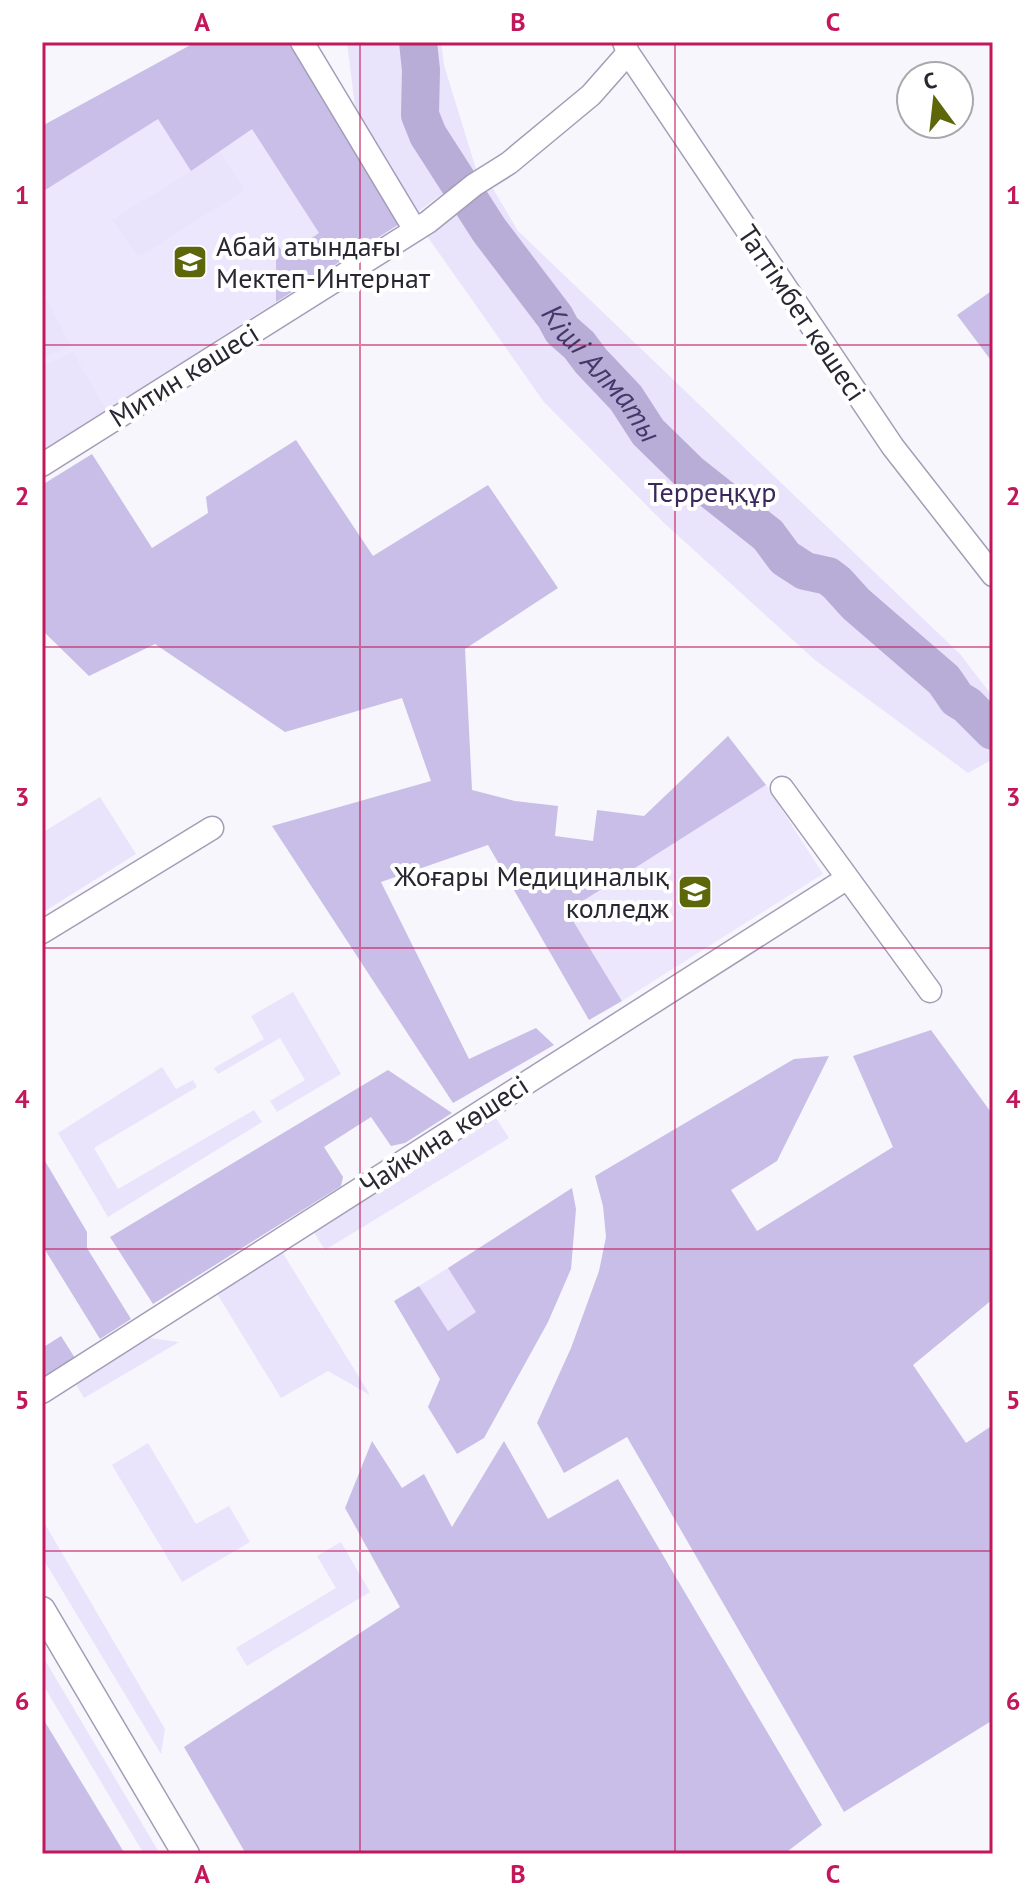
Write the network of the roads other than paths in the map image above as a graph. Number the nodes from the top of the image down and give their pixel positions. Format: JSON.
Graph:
{"nodes":[{"id":1,"x":302,"y":42,"type":"edge"},
{"id":2,"x":626,"y":48,"type":"edge"},
{"id":3,"x":415,"y":230,"type":"junction"},
{"id":4,"x":42,"y":465,"type":"edge"},
{"id":5,"x":993,"y":575,"type":"edge"},
{"id":6,"x":782,"y":788,"type":"dead end"},
{"id":7,"x":212,"y":828,"type":"dead end"},
{"id":8,"x":846,"y":879,"type":"junction"},
{"id":9,"x":42,"y":932,"type":"edge"},
{"id":10,"x":930,"y":991,"type":"dead end"},
{"id":11,"x":42,"y":1392,"type":"edge"},
{"id":12,"x":42,"y":1610,"type":"edge"},
{"id":13,"x":186,"y":1854,"type":"edge"}],
"edges":[{"from":1,"to":3,"type":"street"},
{"from":2,"to":3,"type":"street","name":"Митин көшесі"},
{"from":2,"to":5,"type":"street","name":"Таттімбет көшесі"},
{"from":3,"to":4,"type":"street","name":"Митин көшесі"},
{"from":6,"to":8,"type":"street"},
{"from":7,"to":9,"type":"street"},
{"from":8,"to":10,"type":"street"},
{"from":8,"to":11,"type":"street","name":"Чайкина көшесі"},
{"from":12,"to":13,"type":"main road"}]}
